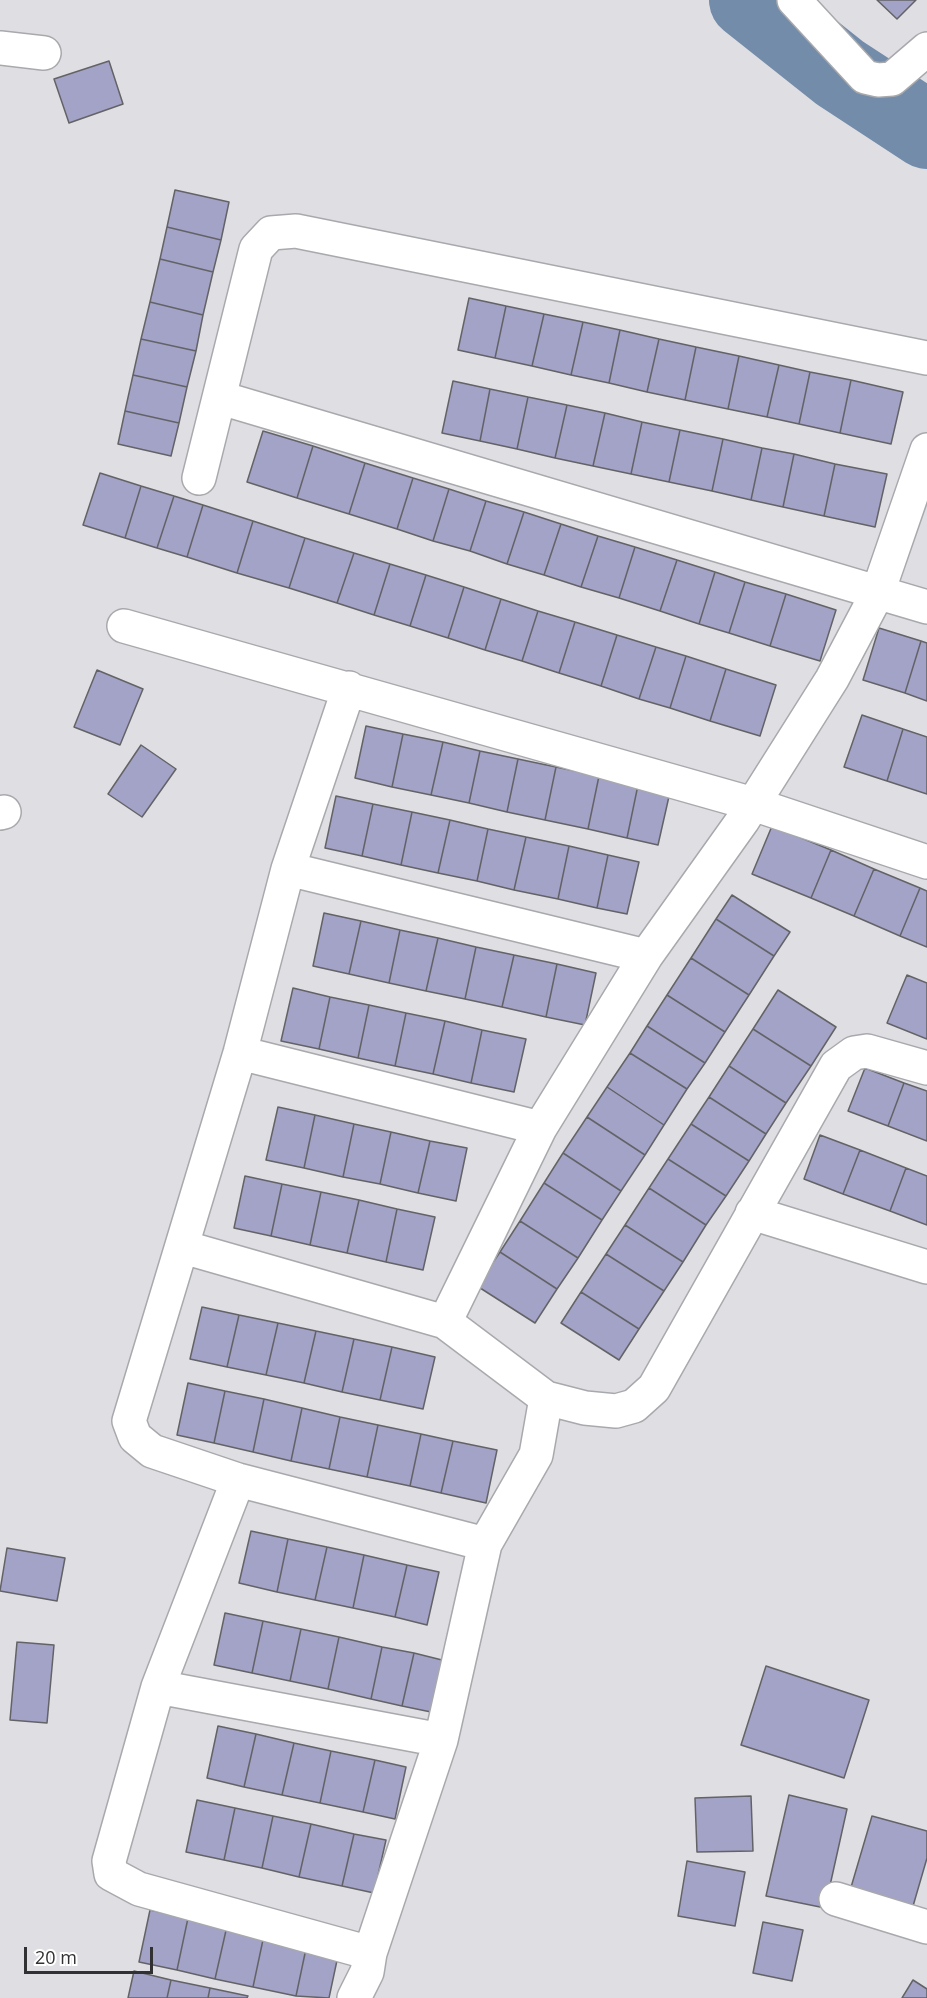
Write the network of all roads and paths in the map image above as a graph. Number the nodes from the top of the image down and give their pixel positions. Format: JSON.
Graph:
{"nodes":[{"id":1,"x":794,"y":0,"type":"edge"},
{"id":2,"x":0,"y":48,"type":"edge"},
{"id":3,"x":927,"y":49,"type":"edge"},
{"id":4,"x":44,"y":53,"type":"dead end"},
{"id":5,"x":927,"y":358,"type":"edge"},
{"id":6,"x":221,"y":398,"type":"junction"},
{"id":7,"x":927,"y":450,"type":"edge"},
{"id":8,"x":199,"y":478,"type":"dead end"},
{"id":9,"x":878,"y":592,"type":"junction"},
{"id":10,"x":927,"y":606,"type":"edge"},
{"id":11,"x":124,"y":626,"type":"dead end"},
{"id":12,"x":349,"y":688,"type":"junction"},
{"id":13,"x":753,"y":804,"type":"junction"},
{"id":14,"x":927,"y":862,"type":"edge"},
{"id":15,"x":288,"y":868,"type":"junction"},
{"id":16,"x":646,"y":956,"type":"junction"},
{"id":17,"x":240,"y":1053,"type":"junction"},
{"id":18,"x":927,"y":1068,"type":"edge"},
{"id":19,"x":540,"y":1128,"type":"junction"},
{"id":20,"x":752,"y":1212,"type":"junction"},
{"id":21,"x":183,"y":1247,"type":"junction"},
{"id":22,"x":927,"y":1267,"type":"edge"},
{"id":23,"x":445,"y":1322,"type":"junction"},
{"id":24,"x":546,"y":1398,"type":"junction"},
{"id":25,"x":238,"y":1480,"type":"junction"},
{"id":26,"x":485,"y":1544,"type":"junction"},
{"id":27,"x":158,"y":1687,"type":"junction"},
{"id":28,"x":441,"y":1740,"type":"junction"},
{"id":29,"x":836,"y":1899,"type":"dead end"},
{"id":30,"x":927,"y":1927,"type":"edge"},
{"id":31,"x":370,"y":1953,"type":"junction"},
{"id":32,"x":354,"y":1998,"type":"edge"}],
"edges":[{"from":1,"to":3,"type":"street"},
{"from":2,"to":4,"type":"street"},
{"from":5,"to":6,"type":"street"},
{"from":6,"to":8,"type":"street"},
{"from":6,"to":9,"type":"street"},
{"from":7,"to":9,"type":"street"},
{"from":9,"to":10,"type":"street"},
{"from":9,"to":13,"type":"street"},
{"from":11,"to":12,"type":"street"},
{"from":12,"to":13,"type":"street"},
{"from":12,"to":15,"type":"street"},
{"from":13,"to":14,"type":"street"},
{"from":13,"to":16,"type":"street"},
{"from":15,"to":16,"type":"street"},
{"from":15,"to":17,"type":"street"},
{"from":16,"to":19,"type":"street"},
{"from":17,"to":19,"type":"street"},
{"from":17,"to":21,"type":"street"},
{"from":18,"to":20,"type":"street"},
{"from":19,"to":23,"type":"street"},
{"from":20,"to":22,"type":"street"},
{"from":20,"to":24,"type":"street"},
{"from":21,"to":23,"type":"street"},
{"from":21,"to":25,"type":"street"},
{"from":23,"to":24,"type":"street"},
{"from":24,"to":26,"type":"street"},
{"from":25,"to":26,"type":"street"},
{"from":25,"to":27,"type":"street"},
{"from":26,"to":28,"type":"street"},
{"from":27,"to":28,"type":"street"},
{"from":27,"to":31,"type":"street"},
{"from":28,"to":31,"type":"street"},
{"from":29,"to":30,"type":"street"},
{"from":31,"to":32,"type":"street"}]}
